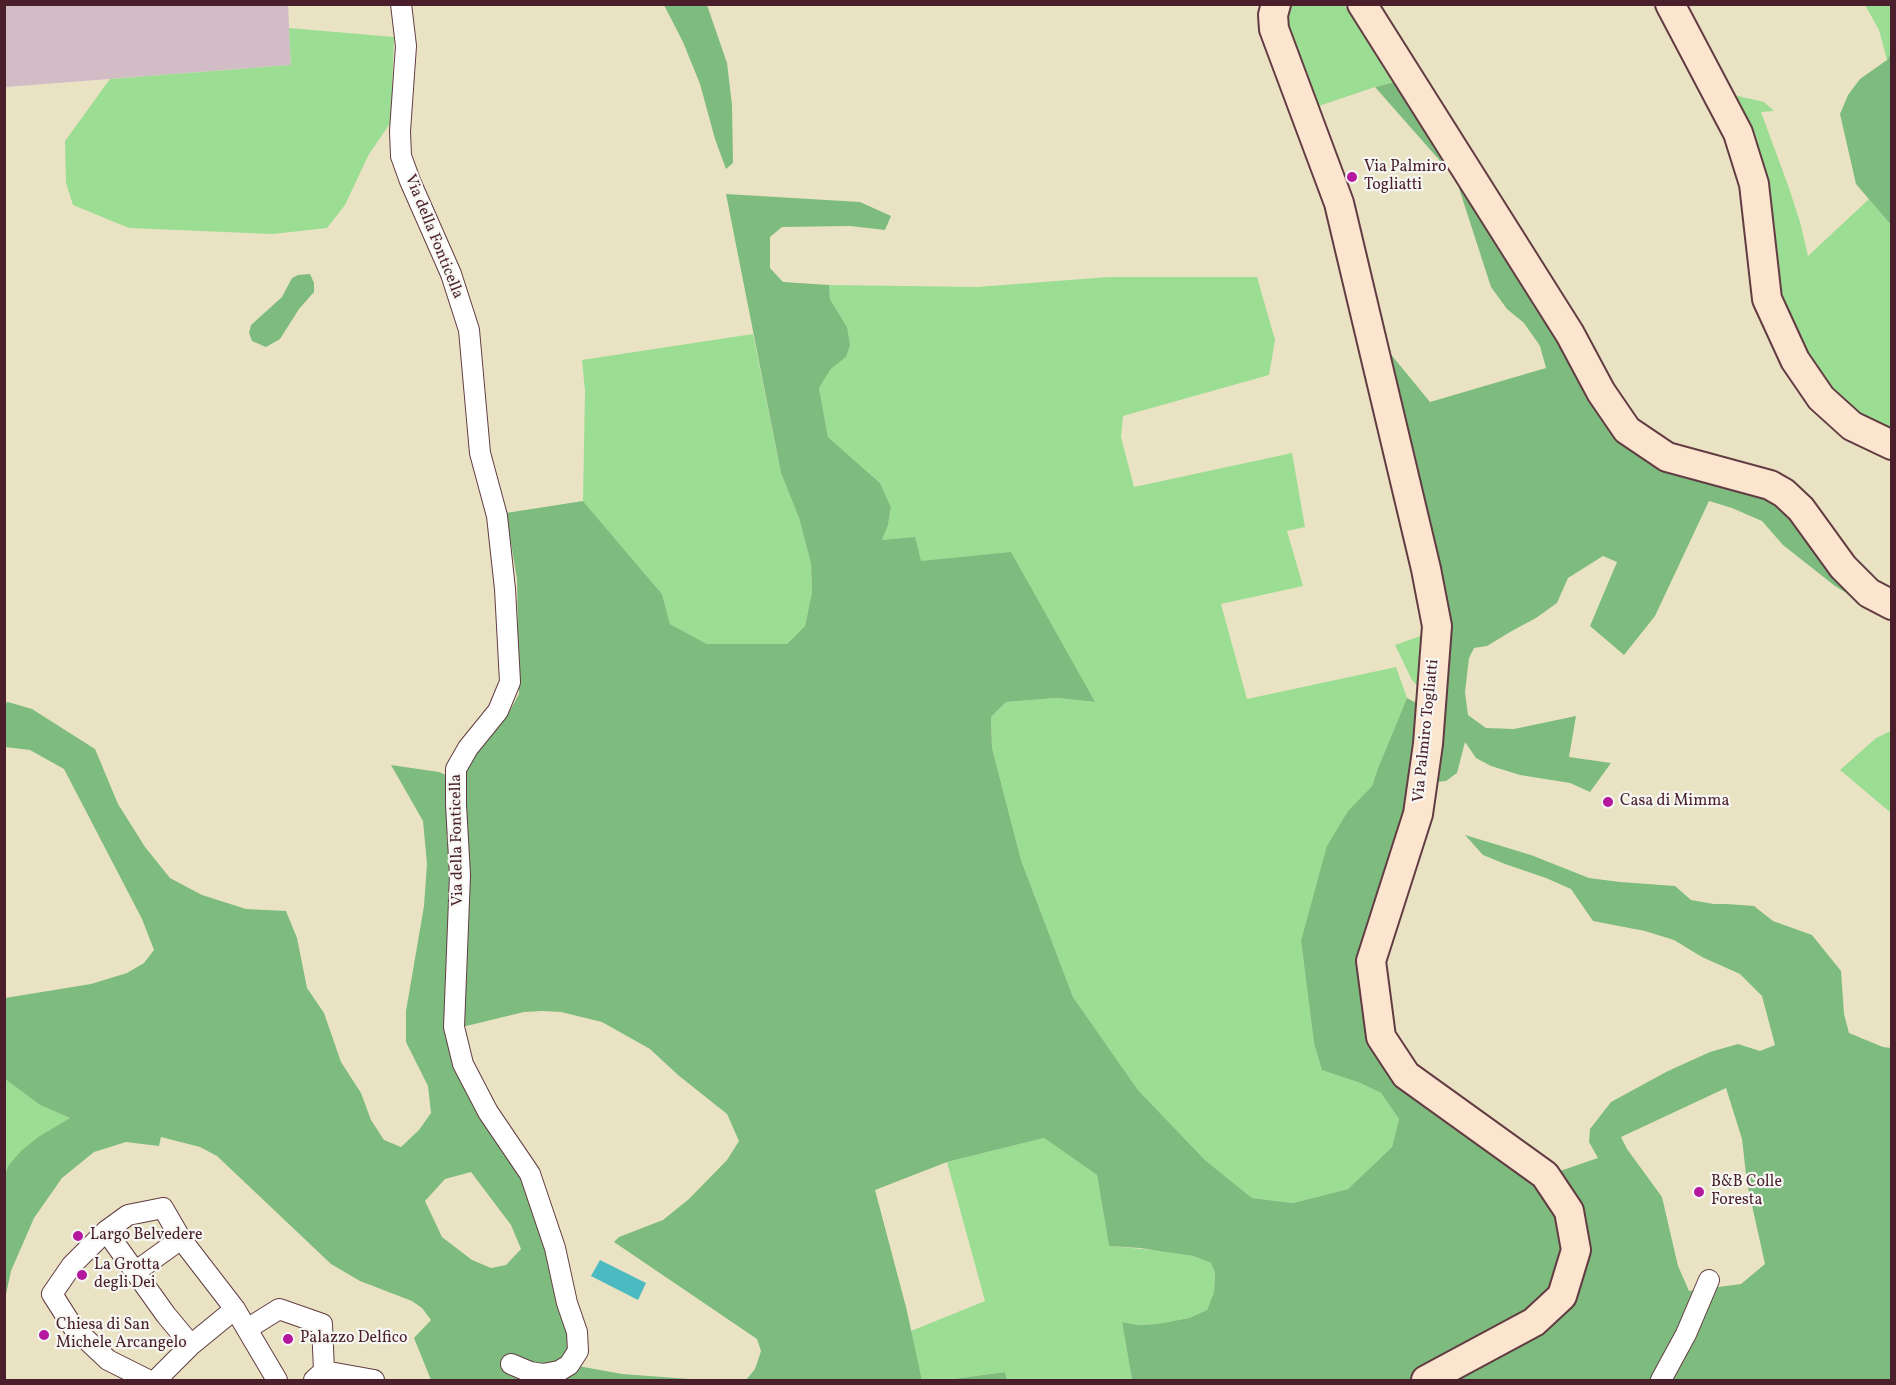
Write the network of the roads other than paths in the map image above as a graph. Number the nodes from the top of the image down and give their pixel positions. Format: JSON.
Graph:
{"nodes":[{"id":1,"x":401,"y":4,"type":"edge"},
{"id":2,"x":1276,"y":4,"type":"edge"},
{"id":3,"x":1362,"y":4,"type":"edge"},
{"id":4,"x":1670,"y":4,"type":"edge"},
{"id":5,"x":1892,"y":445,"type":"edge"},
{"id":6,"x":1892,"y":605,"type":"edge"},
{"id":7,"x":106,"y":1231,"type":"junction"},
{"id":8,"x":181,"y":1239,"type":"junction"},
{"id":9,"x":135,"y":1272,"type":"junction"},
{"id":10,"x":1709,"y":1280,"type":"dead end"},
{"id":11,"x":235,"y":1309,"type":"junction"},
{"id":12,"x":247,"y":1329,"type":"junction"},
{"id":13,"x":191,"y":1345,"type":"junction"},
{"id":14,"x":511,"y":1364,"type":"dead end"},
{"id":15,"x":319,"y":1376,"type":"edge"},
{"id":16,"x":148,"y":1380,"type":"edge"},
{"id":17,"x":156,"y":1380,"type":"edge"},
{"id":18,"x":277,"y":1380,"type":"edge"},
{"id":19,"x":375,"y":1380,"type":"edge"},
{"id":20,"x":1426,"y":1380,"type":"edge"},
{"id":21,"x":1661,"y":1380,"type":"edge"}],
"edges":[{"from":1,"to":14,"type":"street","name":"Via della Fonticella"},
{"from":2,"to":20,"type":"street","name":"Via Palmiro Togliatti"},
{"from":3,"to":6,"type":"street"},
{"from":4,"to":5,"type":"street"},
{"from":7,"to":8,"type":"street"},
{"from":7,"to":9,"type":"street"},
{"from":7,"to":16,"type":"street"},
{"from":8,"to":9,"type":"street"},
{"from":8,"to":11,"type":"street"},
{"from":9,"to":13,"type":"street"},
{"from":10,"to":21,"type":"street"},
{"from":11,"to":12,"type":"street"},
{"from":11,"to":13,"type":"street"},
{"from":12,"to":15,"type":"street"},
{"from":12,"to":18,"type":"street"},
{"from":13,"to":17,"type":"street"},
{"from":15,"to":19,"type":"street"}]}
